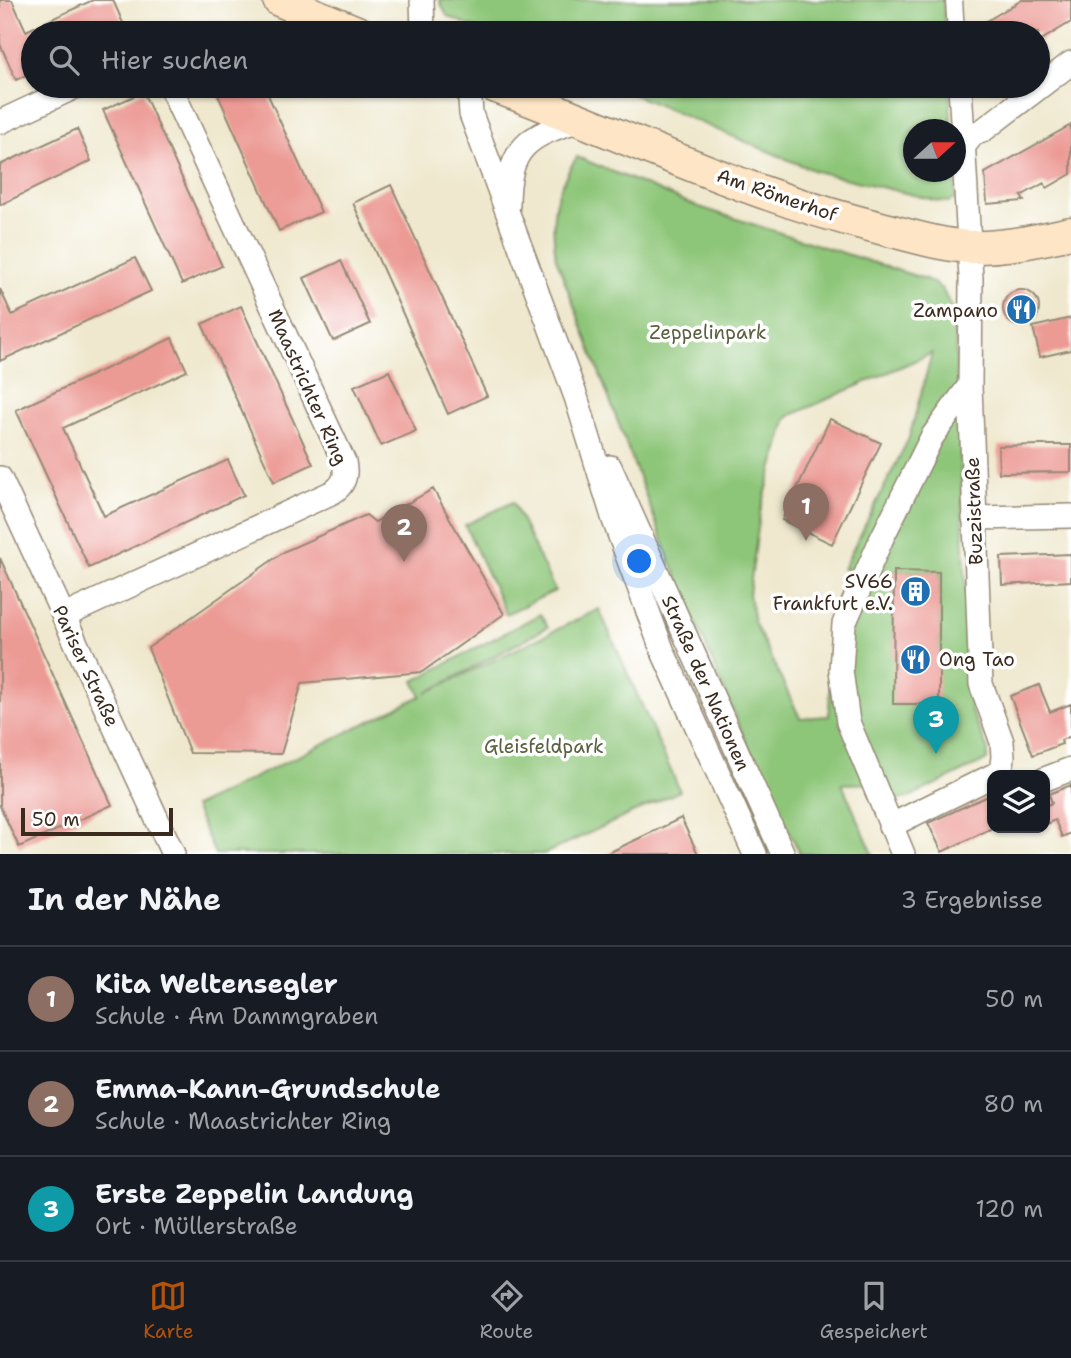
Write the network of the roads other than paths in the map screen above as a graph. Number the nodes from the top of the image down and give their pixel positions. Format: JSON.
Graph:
{"nodes":[{"id":1,"x":279,"y":0,"type":"edge"},
{"id":2,"x":422,"y":0,"type":"edge"},
{"id":3,"x":954,"y":0,"type":"edge"},
{"id":4,"x":330,"y":21,"type":"edge"},
{"id":5,"x":423,"y":21,"type":"edge"},
{"id":6,"x":955,"y":21,"type":"edge"},
{"id":7,"x":1071,"y":63,"type":"edge"},
{"id":8,"x":1050,"y":79,"type":"edge"},
{"id":9,"x":51,"y":98,"type":"edge"},
{"id":10,"x":176,"y":98,"type":"edge"},
{"id":11,"x":470,"y":98,"type":"edge"},
{"id":12,"x":525,"y":98,"type":"edge"},
{"id":13,"x":961,"y":98,"type":"edge"},
{"id":14,"x":1025,"y":98,"type":"edge"},
{"id":15,"x":962,"y":119,"type":"edge"},
{"id":16,"x":580,"y":120,"type":"junction"},
{"id":17,"x":0,"y":122,"type":"edge"},
{"id":18,"x":966,"y":143,"type":"edge"},
{"id":19,"x":966,"y":182,"type":"edge"},
{"id":20,"x":508,"y":212,"type":"junction"},
{"id":21,"x":1071,"y":233,"type":"edge"},
{"id":22,"x":969,"y":247,"type":"junction"},
{"id":23,"x":970,"y":385,"type":"junction"},
{"id":24,"x":576,"y":397,"type":"junction"},
{"id":25,"x":0,"y":478,"type":"edge"},
{"id":26,"x":1071,"y":516,"type":"edge"},
{"id":27,"x":974,"y":518,"type":"junction"},
{"id":28,"x":64,"y":617,"type":"junction"},
{"id":29,"x":1071,"y":769,"type":"edge"},
{"id":30,"x":1000,"y":770,"type":"edge"},
{"id":31,"x":1050,"y":777,"type":"edge"},
{"id":32,"x":987,"y":781,"type":"edge"},
{"id":33,"x":890,"y":826,"type":"junction"},
{"id":34,"x":173,"y":854,"type":"edge"},
{"id":35,"x":755,"y":854,"type":"edge"},
{"id":36,"x":783,"y":854,"type":"edge"},
{"id":37,"x":903,"y":854,"type":"edge"}],
"edges":[{"from":1,"to":4,"type":"main road"},
{"from":2,"to":5,"type":"street"},
{"from":3,"to":6,"type":"street"},
{"from":7,"to":8,"type":"street"},
{"from":9,"to":17,"type":"street"},
{"from":10,"to":28,"type":"street","name":"Maastrichter Ring"},
{"from":11,"to":20,"type":"street","name":"Straße der Nationen"},
{"from":12,"to":16,"type":"main road","name":"Am Römerhof"},
{"from":13,"to":15,"type":"street","name":"Buzzistraße"},
{"from":14,"to":18,"type":"street"},
{"from":16,"to":20,"type":"street","name":"Straße der Nationen"},
{"from":16,"to":22,"type":"main road","name":"Am Römerhof"},
{"from":19,"to":22,"type":"street","name":"Buzzistraße"},
{"from":20,"to":24,"type":"street","name":"Straße der Nationen"},
{"from":21,"to":22,"type":"main road","name":"Am Römerhof"},
{"from":22,"to":23,"type":"street","name":"Buzzistraße"},
{"from":23,"to":27,"type":"street","name":"Buzzistraße"},
{"from":23,"to":33,"type":"street"},
{"from":24,"to":35,"type":"street","name":"Straße der Nationen"},
{"from":24,"to":36,"type":"street","name":"Straße der Nationen"},
{"from":25,"to":28,"type":"street","name":"Pariser Straße"},
{"from":26,"to":27,"type":"street"},
{"from":27,"to":30,"type":"street","name":"Buzzistraße"},
{"from":28,"to":34,"type":"street","name":"Pariser Straße"},
{"from":29,"to":31,"type":"street"},
{"from":32,"to":33,"type":"street"},
{"from":33,"to":37,"type":"street"}]}
